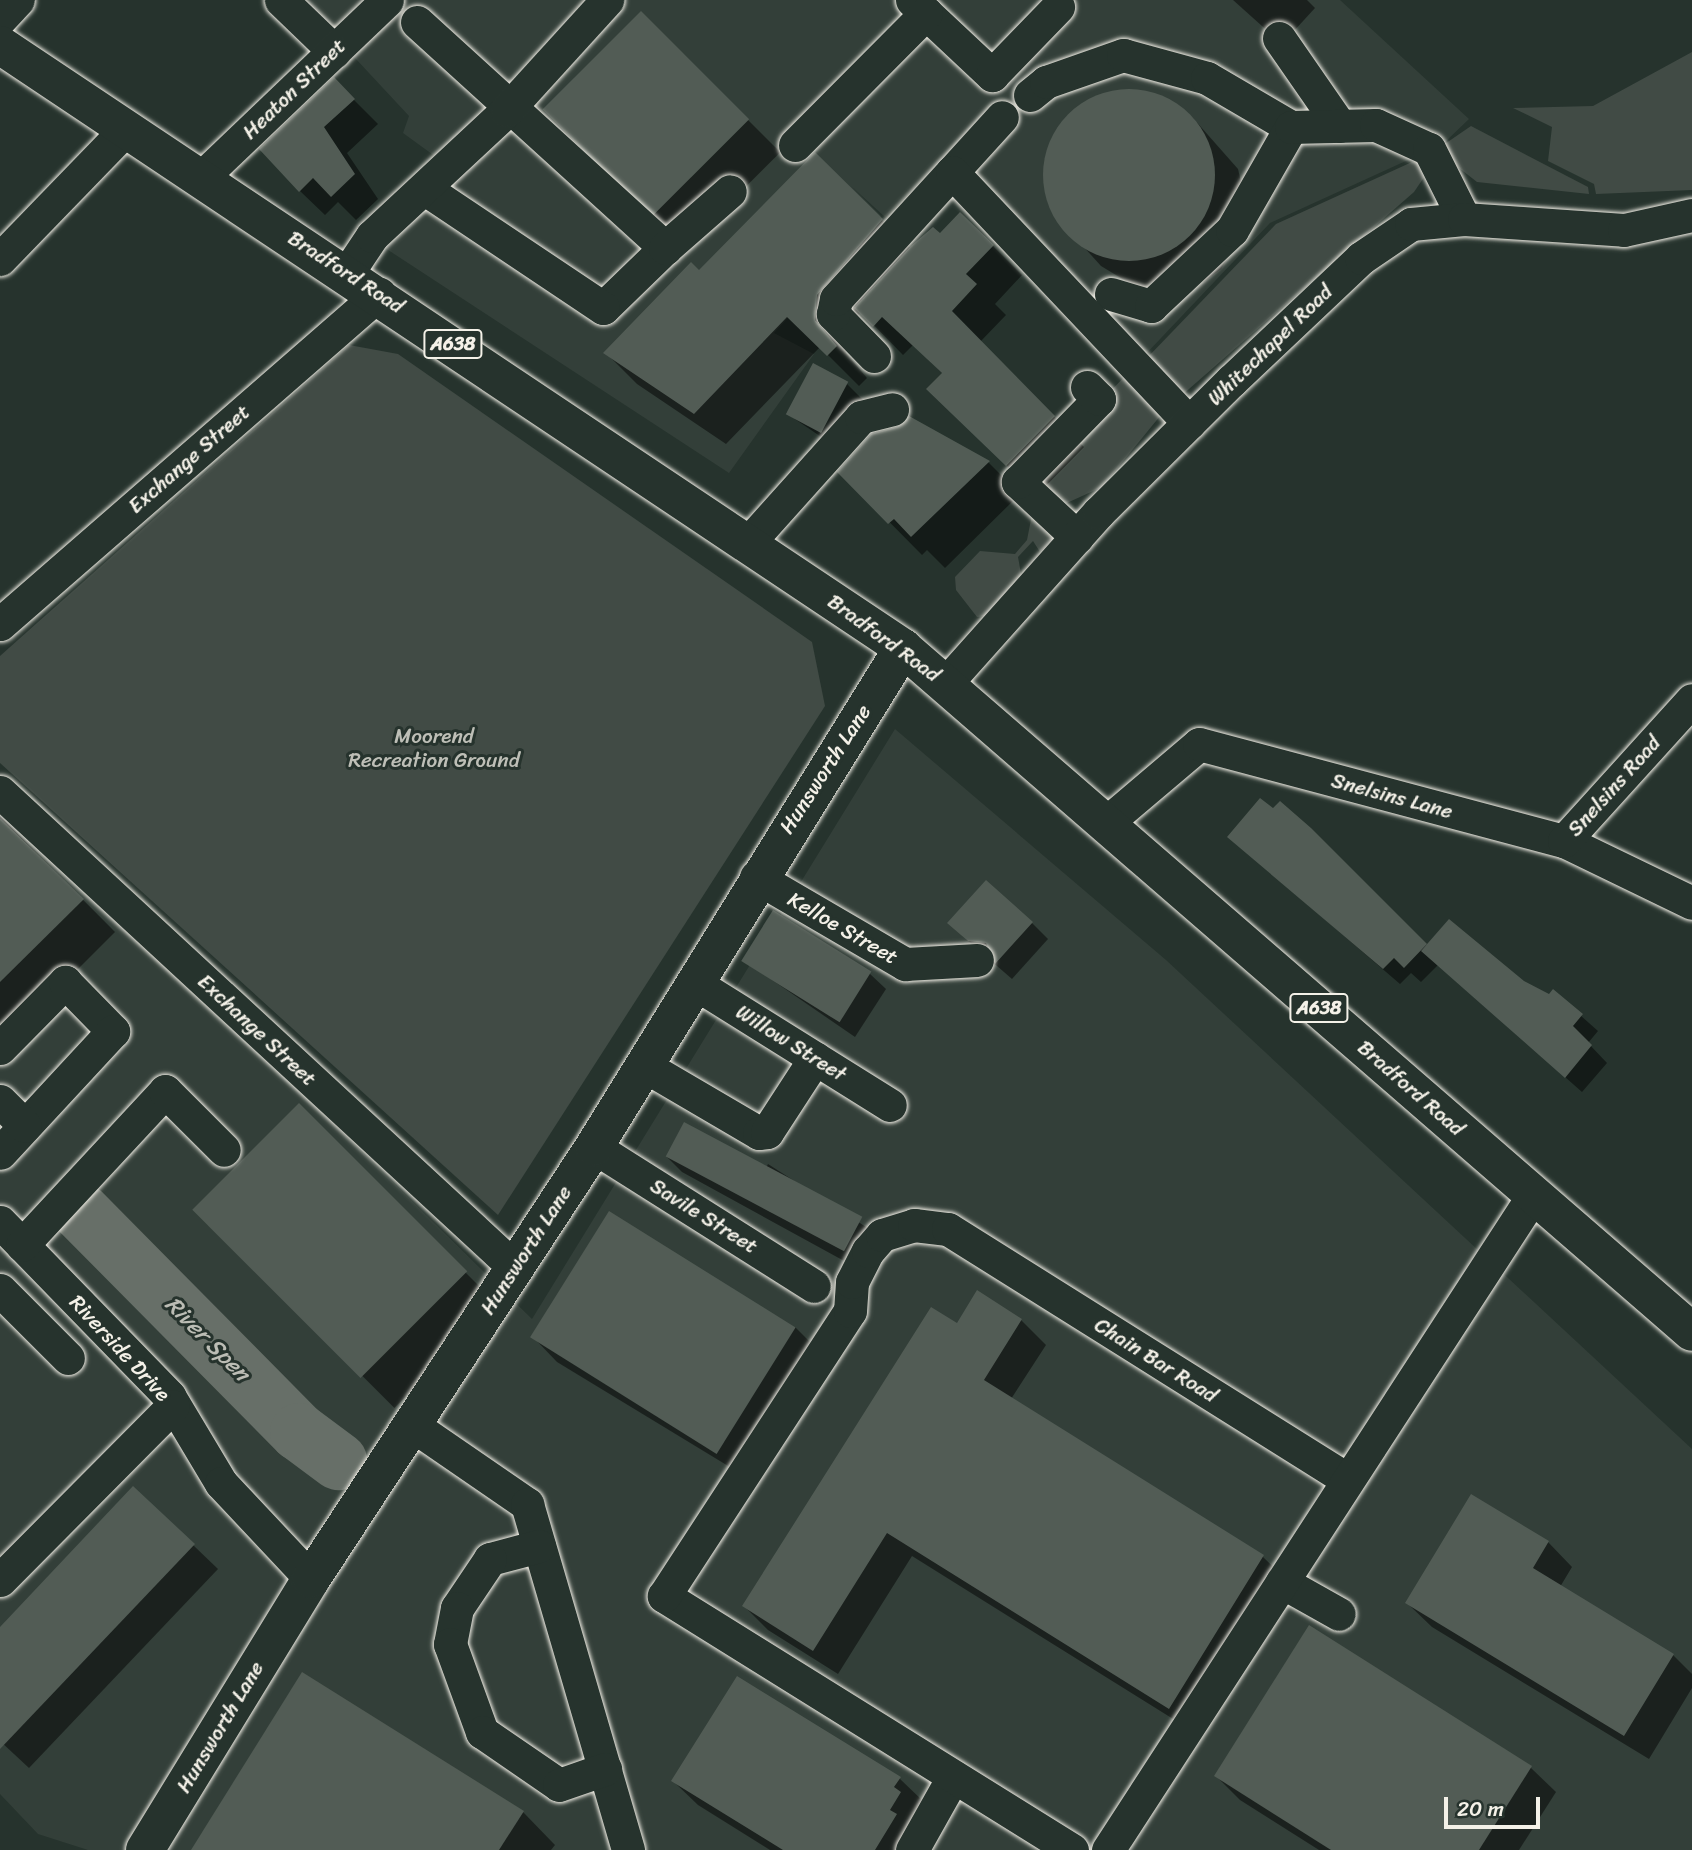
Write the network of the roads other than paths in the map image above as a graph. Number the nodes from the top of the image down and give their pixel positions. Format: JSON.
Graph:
{"nodes":[{"id":1,"x":18,"y":0,"type":"edge"},
{"id":2,"x":281,"y":0,"type":"edge"},
{"id":3,"x":387,"y":0,"type":"edge"},
{"id":4,"x":607,"y":0,"type":"edge"},
{"id":5,"x":919,"y":6,"type":"edge"},
{"id":6,"x":1058,"y":7,"type":"dead end"},
{"id":7,"x":0,"y":19,"type":"edge"},
{"id":8,"x":418,"y":22,"type":"dead end"},
{"id":9,"x":1279,"y":38,"type":"dead end"},
{"id":10,"x":0,"y":45,"type":"edge"},
{"id":11,"x":334,"y":51,"type":"junction"},
{"id":12,"x":1030,"y":95,"type":"dead end"},
{"id":13,"x":507,"y":110,"type":"junction"},
{"id":14,"x":1002,"y":117,"type":"dead end"},
{"id":15,"x":1340,"y":126,"type":"junction"},
{"id":16,"x":1291,"y":127,"type":"junction"},
{"id":17,"x":124,"y":131,"type":"junction"},
{"id":18,"x":795,"y":145,"type":"dead end"},
{"id":19,"x":951,"y":172,"type":"junction"},
{"id":20,"x":201,"y":178,"type":"junction"},
{"id":21,"x":425,"y":189,"type":"junction"},
{"id":22,"x":730,"y":191,"type":"dead end"},
{"id":23,"x":1692,"y":215,"type":"edge"},
{"id":24,"x":1464,"y":219,"type":"junction"},
{"id":25,"x":665,"y":248,"type":"junction"},
{"id":26,"x":0,"y":259,"type":"edge"},
{"id":27,"x":348,"y":272,"type":"junction"},
{"id":28,"x":379,"y":293,"type":"junction"},
{"id":29,"x":1111,"y":294,"type":"dead end"},
{"id":30,"x":874,"y":356,"type":"dead end"},
{"id":31,"x":1087,"y":387,"type":"dead end"},
{"id":32,"x":892,"y":409,"type":"dead end"},
{"id":33,"x":1189,"y":423,"type":"junction"},
{"id":34,"x":1077,"y":537,"type":"junction"},
{"id":35,"x":748,"y":543,"type":"junction"},
{"id":36,"x":0,"y":624,"type":"edge"},
{"id":37,"x":903,"y":648,"type":"junction"},
{"id":38,"x":946,"y":683,"type":"junction"},
{"id":39,"x":1692,"y":700,"type":"edge"},
{"id":40,"x":0,"y":792,"type":"edge"},
{"id":41,"x":1107,"y":823,"type":"junction"},
{"id":42,"x":1564,"y":841,"type":"junction"},
{"id":43,"x":755,"y":877,"type":"junction"},
{"id":44,"x":1692,"y":903,"type":"edge"},
{"id":45,"x":977,"y":960,"type":"dead end"},
{"id":46,"x":693,"y":982,"type":"junction"},
{"id":47,"x":0,"y":1048,"type":"edge"},
{"id":48,"x":815,"y":1058,"type":"junction"},
{"id":49,"x":643,"y":1065,"type":"junction"},
{"id":50,"x":0,"y":1101,"type":"edge"},
{"id":51,"x":890,"y":1105,"type":"dead end"},
{"id":52,"x":25,"y":1126,"type":"junction"},
{"id":53,"x":594,"y":1147,"type":"junction"},
{"id":54,"x":224,"y":1150,"type":"dead end"},
{"id":55,"x":0,"y":1153,"type":"edge"},
{"id":56,"x":1534,"y":1194,"type":"junction"},
{"id":57,"x":11,"y":1233,"type":"edge"},
{"id":58,"x":514,"y":1267,"type":"junction"},
{"id":59,"x":814,"y":1286,"type":"dead end"},
{"id":60,"x":0,"y":1290,"type":"edge"},
{"id":61,"x":1692,"y":1332,"type":"edge"},
{"id":62,"x":68,"y":1358,"type":"dead end"},
{"id":63,"x":173,"y":1406,"type":"junction"},
{"id":64,"x":412,"y":1425,"type":"junction"},
{"id":65,"x":1346,"y":1479,"type":"junction"},
{"id":66,"x":539,"y":1546,"type":"junction"},
{"id":67,"x":311,"y":1579,"type":"junction"},
{"id":68,"x":0,"y":1580,"type":"edge"},
{"id":69,"x":1282,"y":1582,"type":"junction"},
{"id":70,"x":1339,"y":1614,"type":"dead end"},
{"id":71,"x":605,"y":1769,"type":"junction"},
{"id":72,"x":953,"y":1777,"type":"junction"},
{"id":73,"x":145,"y":1850,"type":"edge"},
{"id":74,"x":628,"y":1850,"type":"edge"},
{"id":75,"x":912,"y":1850,"type":"edge"},
{"id":76,"x":1072,"y":1850,"type":"edge"},
{"id":77,"x":1108,"y":1850,"type":"edge"}],
"edges":[{"from":1,"to":7,"type":"street"},
{"from":2,"to":11,"type":"street"},
{"from":3,"to":11,"type":"street","name":"Heaton Street"},
{"from":4,"to":13,"type":"street"},
{"from":5,"to":6,"type":"street"},
{"from":5,"to":18,"type":"street"},
{"from":8,"to":13,"type":"street"},
{"from":9,"to":15,"type":"street"},
{"from":10,"to":17,"type":"main road","name":"Bradford Road","number":"A638"},
{"from":11,"to":20,"type":"street","name":"Heaton Street"},
{"from":12,"to":16,"type":"street"},
{"from":13,"to":21,"type":"street"},
{"from":13,"to":25,"type":"street"},
{"from":14,"to":19,"type":"street"},
{"from":15,"to":16,"type":"street"},
{"from":15,"to":24,"type":"street"},
{"from":16,"to":29,"type":"street"},
{"from":17,"to":20,"type":"main road","name":"Bradford Road","number":"A638"},
{"from":17,"to":26,"type":"street"},
{"from":19,"to":30,"type":"street"},
{"from":19,"to":33,"type":"street"},
{"from":20,"to":27,"type":"main road","name":"Bradford Road","number":"A638"},
{"from":21,"to":25,"type":"street"},
{"from":21,"to":27,"type":"street"},
{"from":22,"to":25,"type":"street"},
{"from":23,"to":24,"type":"street","name":"Whitechapel Road"},
{"from":24,"to":33,"type":"street","name":"Whitechapel Road"},
{"from":27,"to":28,"type":"main road","name":"Bradford Road","number":"A638"},
{"from":28,"to":35,"type":"main road","name":"Bradford Road","number":"A638"},
{"from":28,"to":36,"type":"street","name":"Exchange Street"},
{"from":31,"to":34,"type":"street"},
{"from":32,"to":35,"type":"street"},
{"from":33,"to":34,"type":"street","name":"Whitechapel Road"},
{"from":34,"to":38,"type":"street","name":"Whitechapel Road"},
{"from":35,"to":37,"type":"main road","name":"Bradford Road","number":"A638"},
{"from":37,"to":38,"type":"main road","name":"Bradford Road","number":"A638"},
{"from":37,"to":43,"type":"main road","name":"Hunsworth Lane"},
{"from":38,"to":41,"type":"main road","name":"Bradford Road","number":"A638"},
{"from":39,"to":42,"type":"street","name":"Snelsins Road"},
{"from":40,"to":58,"type":"street","name":"Exchange Street"},
{"from":41,"to":42,"type":"street","name":"Snelsins Lane"},
{"from":41,"to":56,"type":"main road","name":"Bradford Road","number":"A638"},
{"from":42,"to":44,"type":"street","name":"Snelsins Lane"},
{"from":43,"to":45,"type":"street","name":"Kelloe Street"},
{"from":43,"to":46,"type":"main road","name":"Hunsworth Lane"},
{"from":46,"to":48,"type":"street","name":"Willow Street"},
{"from":46,"to":49,"type":"main road","name":"Hunsworth Lane"},
{"from":47,"to":52,"type":"street"},
{"from":48,"to":49,"type":"street"},
{"from":48,"to":51,"type":"street","name":"Willow Street"},
{"from":49,"to":53,"type":"main road","name":"Hunsworth Lane"},
{"from":50,"to":52,"type":"street"},
{"from":52,"to":55,"type":"street"},
{"from":53,"to":58,"type":"main road","name":"Hunsworth Lane"},
{"from":53,"to":59,"type":"street","name":"Savile Street"},
{"from":54,"to":57,"type":"street"},
{"from":56,"to":61,"type":"main road","name":"Bradford Road","number":"A638"},
{"from":56,"to":65,"type":"street"},
{"from":57,"to":63,"type":"street","name":"Riverside Drive"},
{"from":58,"to":64,"type":"main road","name":"Hunsworth Lane"},
{"from":60,"to":62,"type":"street"},
{"from":63,"to":67,"type":"street","name":"Riverside Drive"},
{"from":63,"to":68,"type":"street"},
{"from":64,"to":66,"type":"street"},
{"from":64,"to":67,"type":"main road","name":"Hunsworth Lane"},
{"from":65,"to":69,"type":"street"},
{"from":65,"to":72,"type":"street","name":"Chain Bar Road"},
{"from":66,"to":71,"type":"street"},
{"from":66,"to":71,"type":"street"},
{"from":67,"to":73,"type":"main road","name":"Hunsworth Lane"},
{"from":69,"to":70,"type":"street"},
{"from":69,"to":77,"type":"street"},
{"from":71,"to":74,"type":"street"},
{"from":72,"to":75,"type":"street"},
{"from":72,"to":76,"type":"street"}]}
